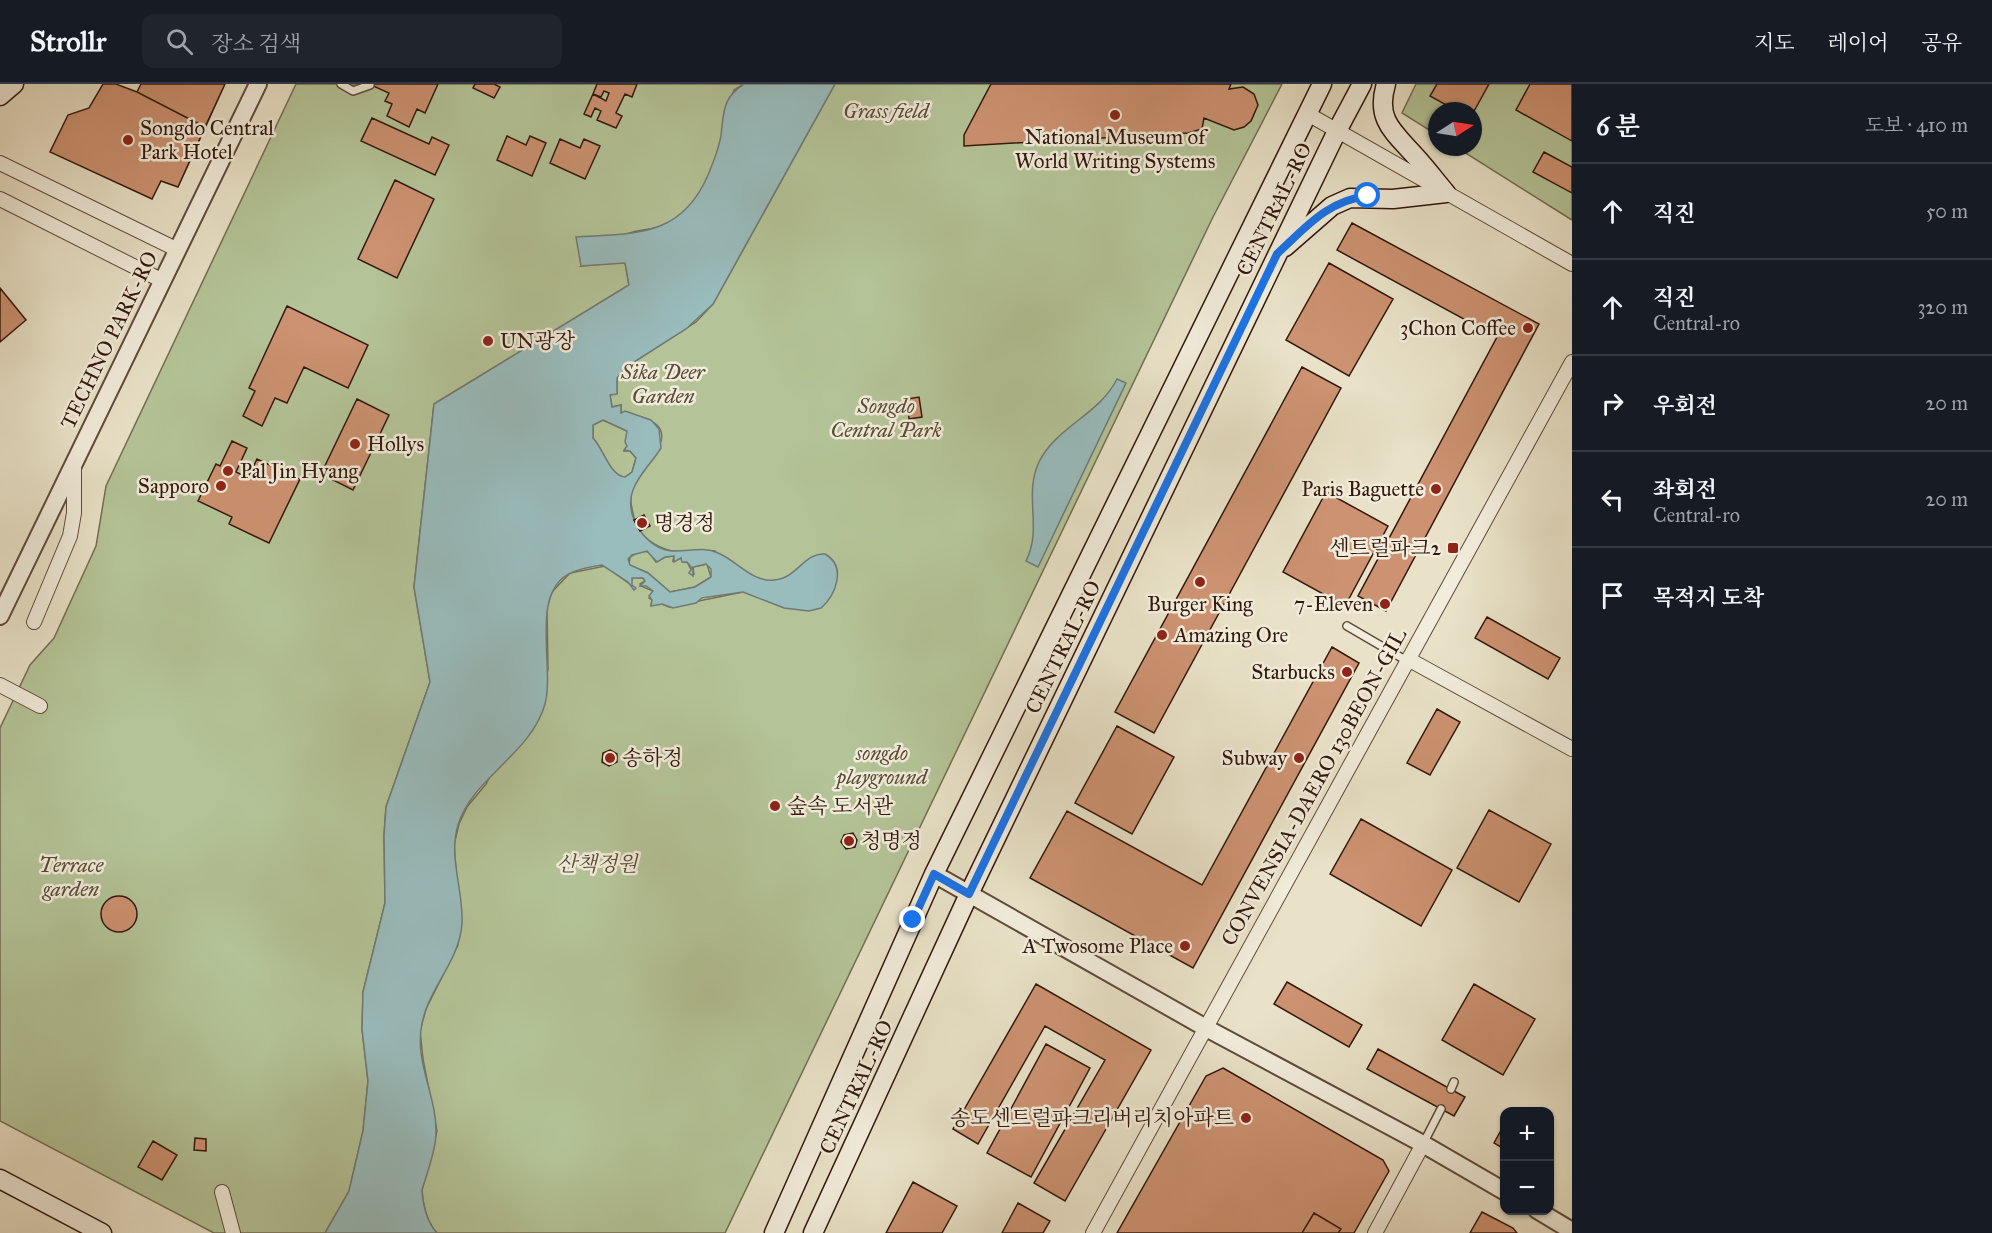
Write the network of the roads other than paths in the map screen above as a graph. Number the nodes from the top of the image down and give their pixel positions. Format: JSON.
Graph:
{"nodes":[{"id":1,"x":14,"y":84,"type":"edge"},
{"id":2,"x":258,"y":84,"type":"edge"},
{"id":3,"x":341,"y":84,"type":"edge"},
{"id":4,"x":1322,"y":84,"type":"edge"},
{"id":5,"x":1362,"y":84,"type":"edge"},
{"id":6,"x":1386,"y":84,"type":"edge"},
{"id":7,"x":370,"y":85,"type":"edge"},
{"id":8,"x":0,"y":96,"type":"edge"},
{"id":9,"x":1306,"y":113,"type":"junction"},
{"id":10,"x":1337,"y":131,"type":"junction"},
{"id":11,"x":0,"y":163,"type":"edge"},
{"id":12,"x":1446,"y":193,"type":"junction"},
{"id":13,"x":0,"y":199,"type":"edge"},
{"id":14,"x":178,"y":250,"type":"junction"},
{"id":15,"x":1277,"y":254,"type":"junction"},
{"id":16,"x":1572,"y":264,"type":"edge"},
{"id":17,"x":163,"y":280,"type":"junction"},
{"id":18,"x":1572,"y":362,"type":"edge"},
{"id":19,"x":74,"y":464,"type":"junction"},
{"id":20,"x":0,"y":616,"type":"edge"},
{"id":21,"x":34,"y":622,"type":"dead end"},
{"id":22,"x":1347,"y":626,"type":"dead end"},
{"id":23,"x":1407,"y":660,"type":"junction"},
{"id":24,"x":0,"y":685,"type":"edge"},
{"id":25,"x":40,"y":706,"type":"dead end"},
{"id":26,"x":1572,"y":749,"type":"edge"},
{"id":27,"x":934,"y":874,"type":"junction"},
{"id":28,"x":969,"y":894,"type":"junction"},
{"id":29,"x":1206,"y":1028,"type":"junction"},
{"id":30,"x":1441,"y":1109,"type":"dead end"},
{"id":31,"x":1423,"y":1144,"type":"junction"},
{"id":32,"x":0,"y":1179,"type":"edge"},
{"id":33,"x":1500,"y":1189,"type":"edge"},
{"id":34,"x":222,"y":1192,"type":"dead end"},
{"id":35,"x":1545,"y":1215,"type":"edge"},
{"id":36,"x":1572,"y":1231,"type":"edge"},
{"id":37,"x":102,"y":1233,"type":"edge"},
{"id":38,"x":233,"y":1233,"type":"edge"},
{"id":39,"x":774,"y":1233,"type":"edge"},
{"id":40,"x":813,"y":1233,"type":"edge"},
{"id":41,"x":1094,"y":1233,"type":"edge"},
{"id":42,"x":1375,"y":1233,"type":"edge"}],
"edges":[{"from":1,"to":8,"type":"main road"},
{"from":2,"to":14,"type":"street","name":"TECHNO PARK-RO"},
{"from":3,"to":7,"type":"lane"},
{"from":4,"to":9,"type":"main road","name":"CENTRAL-RO"},
{"from":5,"to":10,"type":"main road","name":"CENTRAL-RO"},
{"from":6,"to":12,"type":"main road"},
{"from":9,"to":10,"type":"street"},
{"from":9,"to":27,"type":"main road","name":"CENTRAL-RO"},
{"from":10,"to":12,"type":"street"},
{"from":10,"to":15,"type":"main road","name":"CENTRAL-RO"},
{"from":11,"to":14,"type":"street"},
{"from":12,"to":15,"type":"main road"},
{"from":12,"to":16,"type":"street"},
{"from":13,"to":17,"type":"street"},
{"from":14,"to":17,"type":"street","name":"TECHNO PARK-RO"},
{"from":15,"to":28,"type":"main road","name":"CENTRAL-RO"},
{"from":17,"to":19,"type":"street","name":"TECHNO PARK-RO"},
{"from":18,"to":23,"type":"street","name":"CONVENSIA-DAERO 130BEON-GIL"},
{"from":19,"to":20,"type":"street","name":"TECHNO PARK-RO"},
{"from":19,"to":21,"type":"street"},
{"from":22,"to":23,"type":"lane"},
{"from":23,"to":26,"type":"street"},
{"from":23,"to":29,"type":"street","name":"CONVENSIA-DAERO 130BEON-GIL"},
{"from":24,"to":25,"type":"street"},
{"from":27,"to":28,"type":"street"},
{"from":27,"to":39,"type":"main road","name":"CENTRAL-RO"},
{"from":28,"to":29,"type":"street"},
{"from":28,"to":40,"type":"main road","name":"CENTRAL-RO"},
{"from":29,"to":31,"type":"street"},
{"from":29,"to":41,"type":"street","name":"CONVENSIA-DAERO 130BEON-GIL"},
{"from":30,"to":31,"type":"lane"},
{"from":31,"to":33,"type":"street"},
{"from":31,"to":42,"type":"street"},
{"from":32,"to":37,"type":"main road"},
{"from":34,"to":38,"type":"street"},
{"from":35,"to":36,"type":"street"}]}
